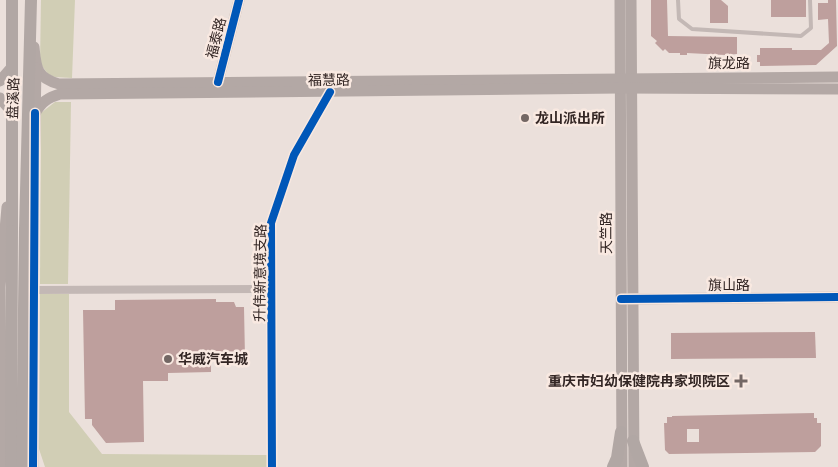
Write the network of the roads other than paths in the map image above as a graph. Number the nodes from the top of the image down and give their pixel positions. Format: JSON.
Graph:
{"nodes":[{"id":1,"x":12,"y":0,"type":"edge"},
{"id":2,"x":239,"y":0,"type":"edge"},
{"id":3,"x":620,"y":0,"type":"edge"},
{"id":4,"x":631,"y":0,"type":"edge"},
{"id":5,"x":678,"y":0,"type":"edge"},
{"id":6,"x":810,"y":0,"type":"edge"},
{"id":7,"x":31,"y":6,"type":"edge"},
{"id":8,"x":12,"y":67,"type":"junction"},
{"id":9,"x":36,"y":68,"type":"junction"},
{"id":10,"x":838,"y":77,"type":"edge"},
{"id":11,"x":0,"y":81,"type":"edge"},
{"id":12,"x":218,"y":82,"type":"junction"},
{"id":13,"x":626,"y":84,"type":"junction"},
{"id":14,"x":59,"y":89,"type":"junction"},
{"id":15,"x":838,"y":89,"type":"edge"},
{"id":16,"x":330,"y":92,"type":"junction"},
{"id":17,"x":0,"y":98,"type":"edge"},
{"id":18,"x":11,"y":111,"type":"junction"},
{"id":19,"x":35,"y":113,"type":"junction"},
{"id":20,"x":12,"y":161,"type":"junction"},
{"id":21,"x":3,"y":218,"type":"edge"},
{"id":22,"x":19,"y":230,"type":"junction"},
{"id":23,"x":0,"y":287,"type":"edge"},
{"id":24,"x":272,"y":289,"type":"junction"},
{"id":25,"x":33,"y":290,"type":"junction"},
{"id":26,"x":838,"y":297,"type":"edge"},
{"id":27,"x":626,"y":299,"type":"junction"},
{"id":28,"x":621,"y":432,"type":"junction"},
{"id":29,"x":633,"y":441,"type":"junction"},
{"id":30,"x":1,"y":445,"type":"edge"},
{"id":31,"x":32,"y":451,"type":"junction"},
{"id":32,"x":2,"y":467,"type":"edge"},
{"id":33,"x":11,"y":467,"type":"edge"},
{"id":34,"x":22,"y":467,"type":"edge"},
{"id":35,"x":33,"y":467,"type":"edge"},
{"id":36,"x":40,"y":467,"type":"edge"},
{"id":37,"x":272,"y":467,"type":"edge"},
{"id":38,"x":613,"y":467,"type":"edge"},
{"id":39,"x":622,"y":467,"type":"edge"},
{"id":40,"x":634,"y":467,"type":"edge"},
{"id":41,"x":643,"y":467,"type":"edge"}],
"edges":[{"from":1,"to":8,"type":"main road","name":"盘溪路"},
{"from":2,"to":12,"type":"main road","name":"福泰路"},
{"from":3,"to":13,"type":"main road","name":"天竺路"},
{"from":4,"to":13,"type":"main road","name":"天竺路"},
{"from":5,"to":6,"type":"lane"},
{"from":7,"to":9,"type":"main road"},
{"from":7,"to":22,"type":"main road","name":"盘溪路"},
{"from":8,"to":11,"type":"main road"},
{"from":8,"to":18,"type":"main road","name":"盘溪路"},
{"from":9,"to":14,"type":"main road"},
{"from":9,"to":19,"type":"main road"},
{"from":10,"to":13,"type":"main road","name":"旗龙路"},
{"from":12,"to":13,"type":"main road","name":"福慧路"},
{"from":12,"to":14,"type":"main road","name":"福慧路"},
{"from":13,"to":15,"type":"main road"},
{"from":13,"to":16,"type":"main road","name":"福慧路"},
{"from":13,"to":27,"type":"main road","name":"天竺路"},
{"from":14,"to":16,"type":"main road","name":"福慧路"},
{"from":14,"to":19,"type":"main road","name":"福慧路"},
{"from":16,"to":24,"type":"street","name":"升伟新意境支路"},
{"from":17,"to":18,"type":"main road"},
{"from":18,"to":20,"type":"main road","name":"盘溪路"},
{"from":19,"to":25,"type":"main road"},
{"from":20,"to":21,"type":"main road"},
{"from":20,"to":22,"type":"main road","name":"盘溪路"},
{"from":21,"to":23,"type":"main road"},
{"from":22,"to":33,"type":"main road","name":"盘溪路","bridge":true},
{"from":22,"to":34,"type":"main road","name":"盘溪路","bridge":true},
{"from":23,"to":30,"type":"main road"},
{"from":24,"to":25,"type":"street"},
{"from":24,"to":37,"type":"street","name":"升伟新意境支路"},
{"from":25,"to":31,"type":"main road"},
{"from":26,"to":27,"type":"main road","name":"旗山路"},
{"from":27,"to":28,"type":"main road","name":"天竺路"},
{"from":27,"to":29,"type":"main road","name":"天竺路"},
{"from":28,"to":38,"type":"main road"},
{"from":28,"to":39,"type":"main road","name":"天竺路"},
{"from":29,"to":40,"type":"main road","name":"天竺路"},
{"from":29,"to":41,"type":"main road"},
{"from":30,"to":31,"type":"main road"},
{"from":30,"to":32,"type":"main road"},
{"from":31,"to":35,"type":"main road"},
{"from":31,"to":36,"type":"main road"}]}
